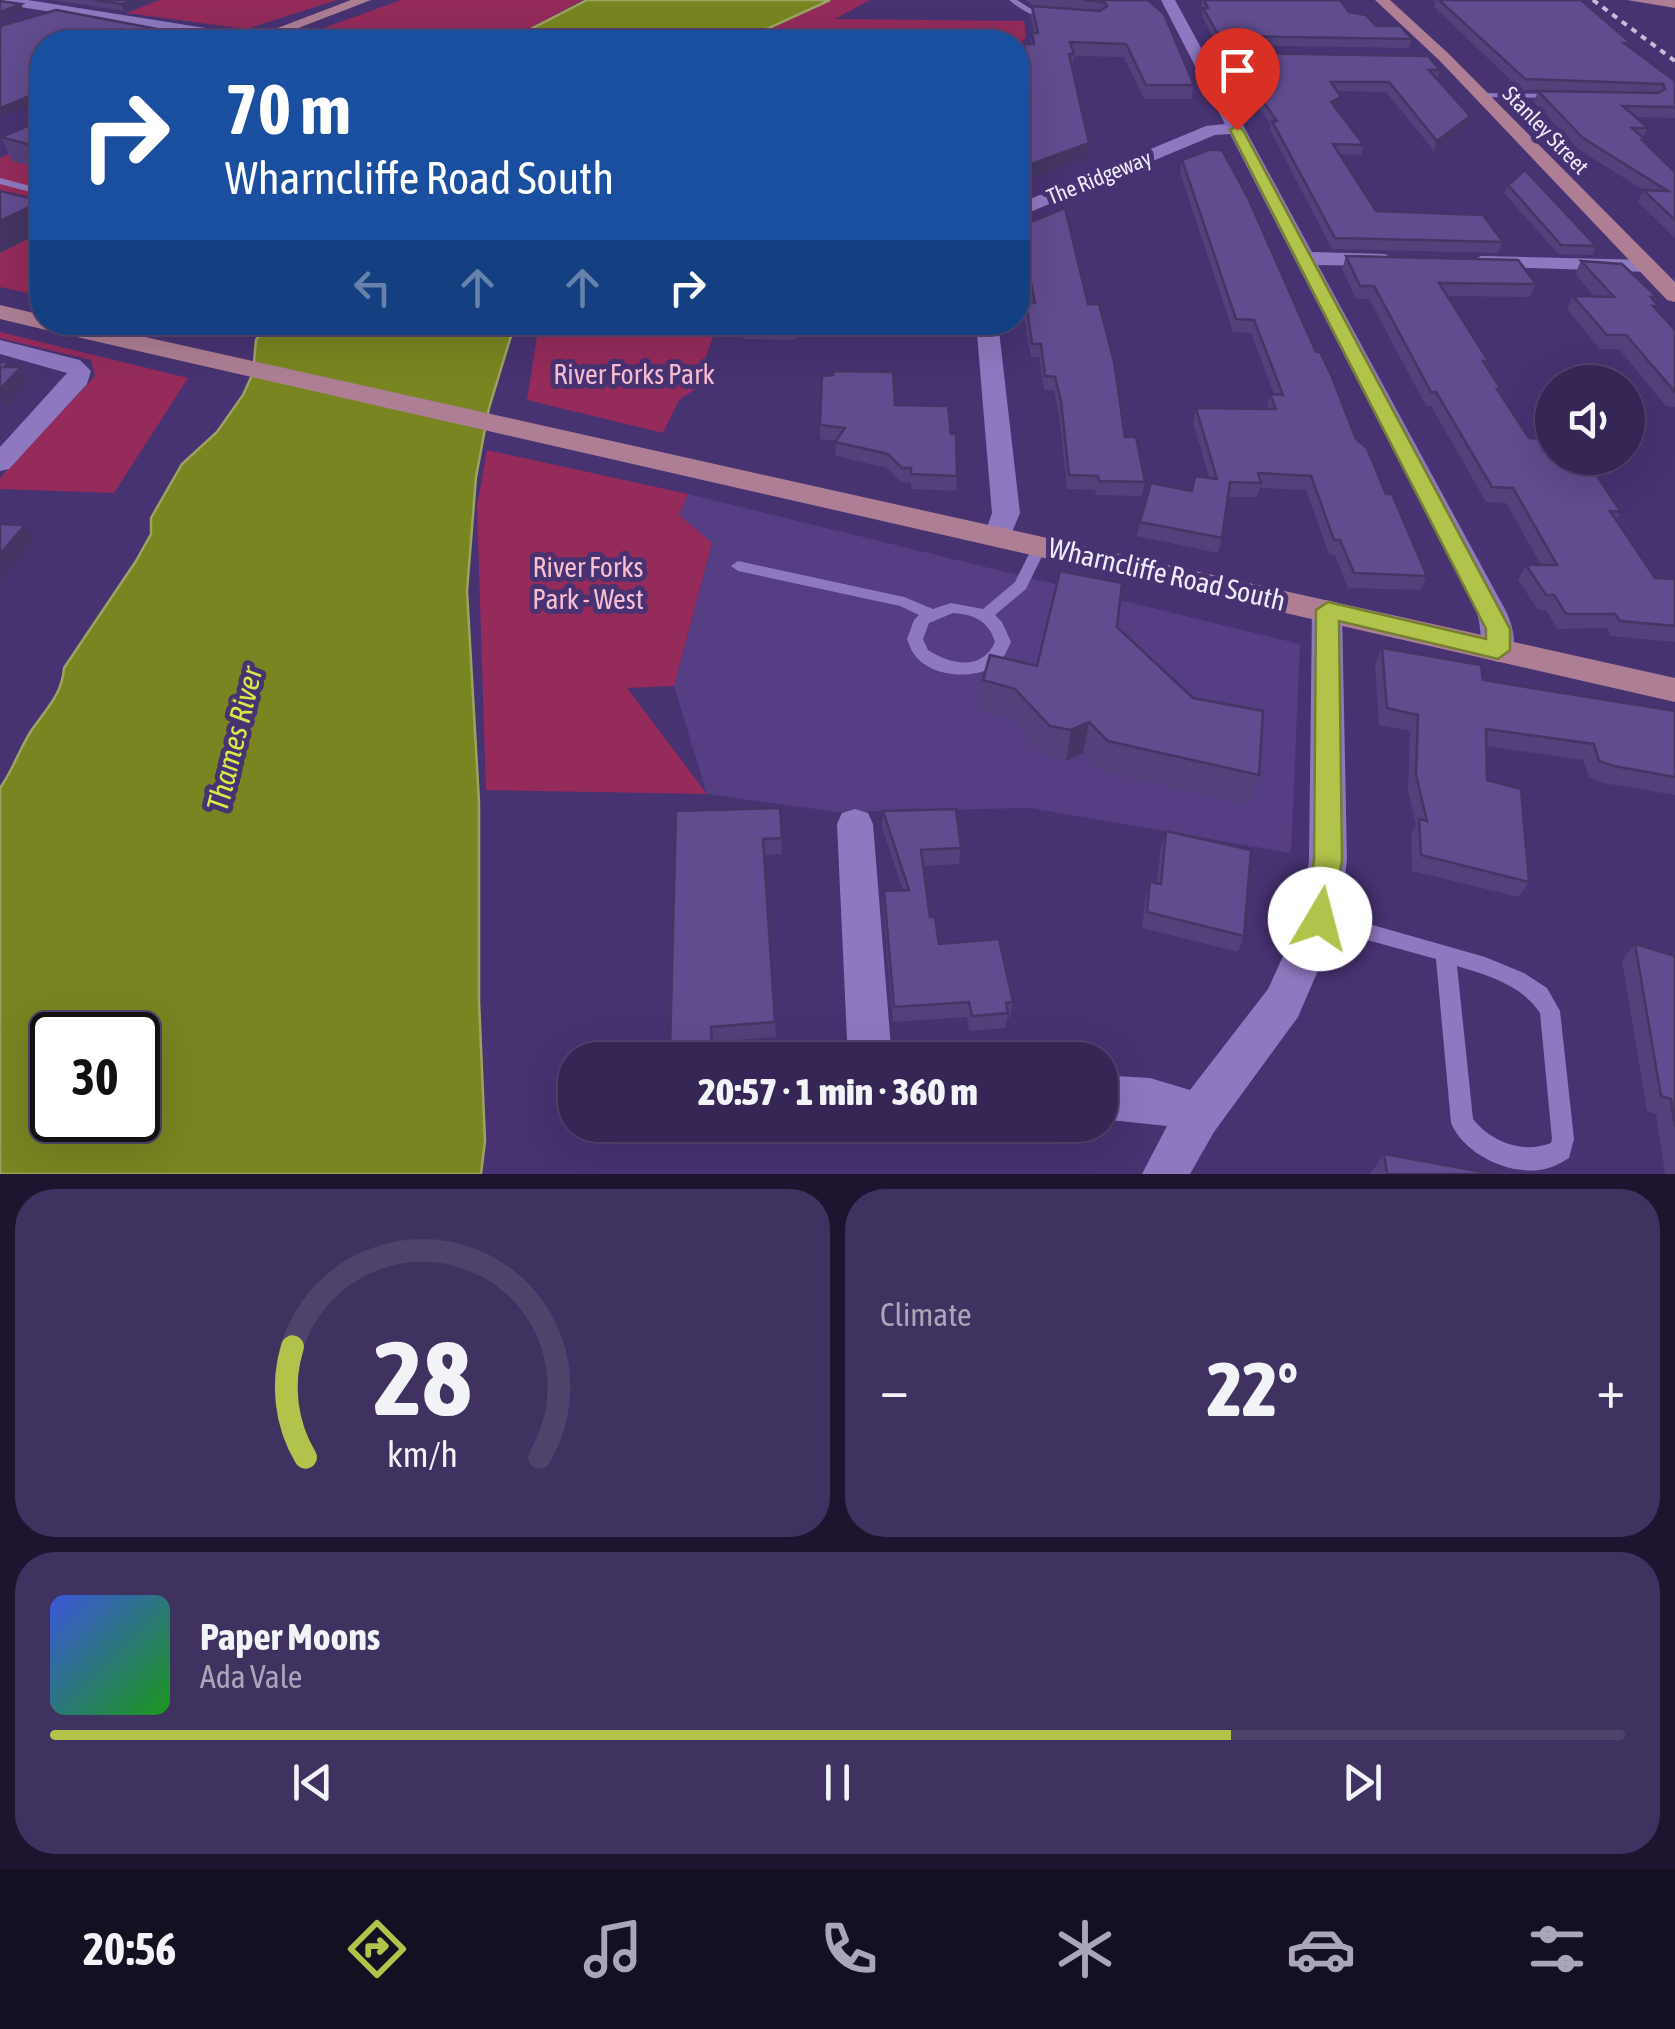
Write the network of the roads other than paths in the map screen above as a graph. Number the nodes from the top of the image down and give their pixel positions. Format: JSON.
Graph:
{"nodes":[{"id":1,"x":1,"y":0,"type":"edge"},
{"id":2,"x":364,"y":0,"type":"edge"},
{"id":3,"x":1012,"y":0,"type":"edge"},
{"id":4,"x":1168,"y":0,"type":"edge"},
{"id":5,"x":1382,"y":0,"type":"edge"},
{"id":6,"x":1634,"y":0,"type":"edge"},
{"id":7,"x":1673,"y":4,"type":"edge"},
{"id":8,"x":60,"y":9,"type":"junction"},
{"id":9,"x":31,"y":18,"type":"edge"},
{"id":10,"x":1062,"y":18,"type":"edge"},
{"id":11,"x":186,"y":30,"type":"edge"},
{"id":12,"x":282,"y":30,"type":"edge"},
{"id":13,"x":1422,"y":57,"type":"edge"},
{"id":14,"x":1444,"y":58,"type":"junction"},
{"id":15,"x":1481,"y":95,"type":"junction"},
{"id":16,"x":1556,"y":96,"type":"edge"},
{"id":17,"x":1237,"y":130,"type":"junction"},
{"id":18,"x":0,"y":181,"type":"edge"},
{"id":19,"x":30,"y":189,"type":"edge"},
{"id":20,"x":1030,"y":206,"type":"edge"},
{"id":21,"x":1304,"y":258,"type":"junction"},
{"id":22,"x":1399,"y":260,"type":"edge"},
{"id":23,"x":1456,"y":262,"type":"edge"},
{"id":24,"x":1648,"y":266,"type":"junction"},
{"id":25,"x":1675,"y":295,"type":"edge"},
{"id":26,"x":0,"y":312,"type":"edge"},
{"id":27,"x":30,"y":319,"type":"edge"},
{"id":28,"x":101,"y":335,"type":"edge"},
{"id":29,"x":988,"y":335,"type":"edge"},
{"id":30,"x":0,"y":347,"type":"edge"},
{"id":31,"x":0,"y":464,"type":"edge"},
{"id":32,"x":998,"y":536,"type":"junction"},
{"id":33,"x":1040,"y":546,"type":"junction"},
{"id":34,"x":738,"y":566,"type":"dead end"},
{"id":35,"x":1328,"y":610,"type":"junction"},
{"id":36,"x":930,"y":614,"type":"junction"},
{"id":37,"x":985,"y":615,"type":"junction"},
{"id":38,"x":1498,"y":650,"type":"junction"},
{"id":39,"x":1675,"y":690,"type":"edge"},
{"id":40,"x":855,"y":824,"type":"dead end"},
{"id":41,"x":1320,"y":919,"type":"junction"},
{"id":42,"x":1446,"y":954,"type":"junction"},
{"id":43,"x":869,"y":1042,"type":"edge"},
{"id":44,"x":1118,"y":1097,"type":"edge"},
{"id":45,"x":1198,"y":1116,"type":"junction"},
{"id":46,"x":1165,"y":1174,"type":"edge"}],
"edges":[{"from":1,"to":8,"type":"street"},
{"from":2,"to":12,"type":"main road"},
{"from":3,"to":10,"type":"lane"},
{"from":4,"to":17,"type":"street"},
{"from":5,"to":14,"type":"main road","name":"Stanley Street"},
{"from":6,"to":7,"type":"main road"},
{"from":8,"to":9,"type":"street"},
{"from":8,"to":11,"type":"street"},
{"from":13,"to":14,"type":"street"},
{"from":14,"to":15,"type":"main road","name":"Stanley Street"},
{"from":15,"to":16,"type":"lane"},
{"from":15,"to":24,"type":"main road","name":"Stanley Street"},
{"from":17,"to":20,"type":"street","name":"The Ridgeway"},
{"from":17,"to":21,"type":"street"},
{"from":18,"to":19,"type":"lane"},
{"from":21,"to":22,"type":"street"},
{"from":21,"to":38,"type":"street"},
{"from":23,"to":24,"type":"street"},
{"from":24,"to":25,"type":"main road","name":"Stanley Street"},
{"from":26,"to":27,"type":"main road","name":"Wharncliffe Road South"},
{"from":28,"to":32,"type":"main road","name":"Wharncliffe Road South"},
{"from":29,"to":32,"type":"street"},
{"from":30,"to":31,"type":"street"},
{"from":32,"to":33,"type":"main road","name":"Wharncliffe Road South"},
{"from":33,"to":35,"type":"main road","name":"Wharncliffe Road South"},
{"from":33,"to":37,"type":"lane"},
{"from":34,"to":36,"type":"lane"},
{"from":35,"to":38,"type":"main road","name":"Wharncliffe Road South"},
{"from":35,"to":41,"type":"street"},
{"from":36,"to":37,"type":"lane"},
{"from":36,"to":37,"type":"lane"},
{"from":38,"to":39,"type":"main road","name":"Wharncliffe Road South"},
{"from":40,"to":43,"type":"street"},
{"from":41,"to":42,"type":"lane"},
{"from":41,"to":45,"type":"street"},
{"from":42,"to":42,"type":"lane"},
{"from":44,"to":45,"type":"street"},
{"from":45,"to":46,"type":"street"}]}
